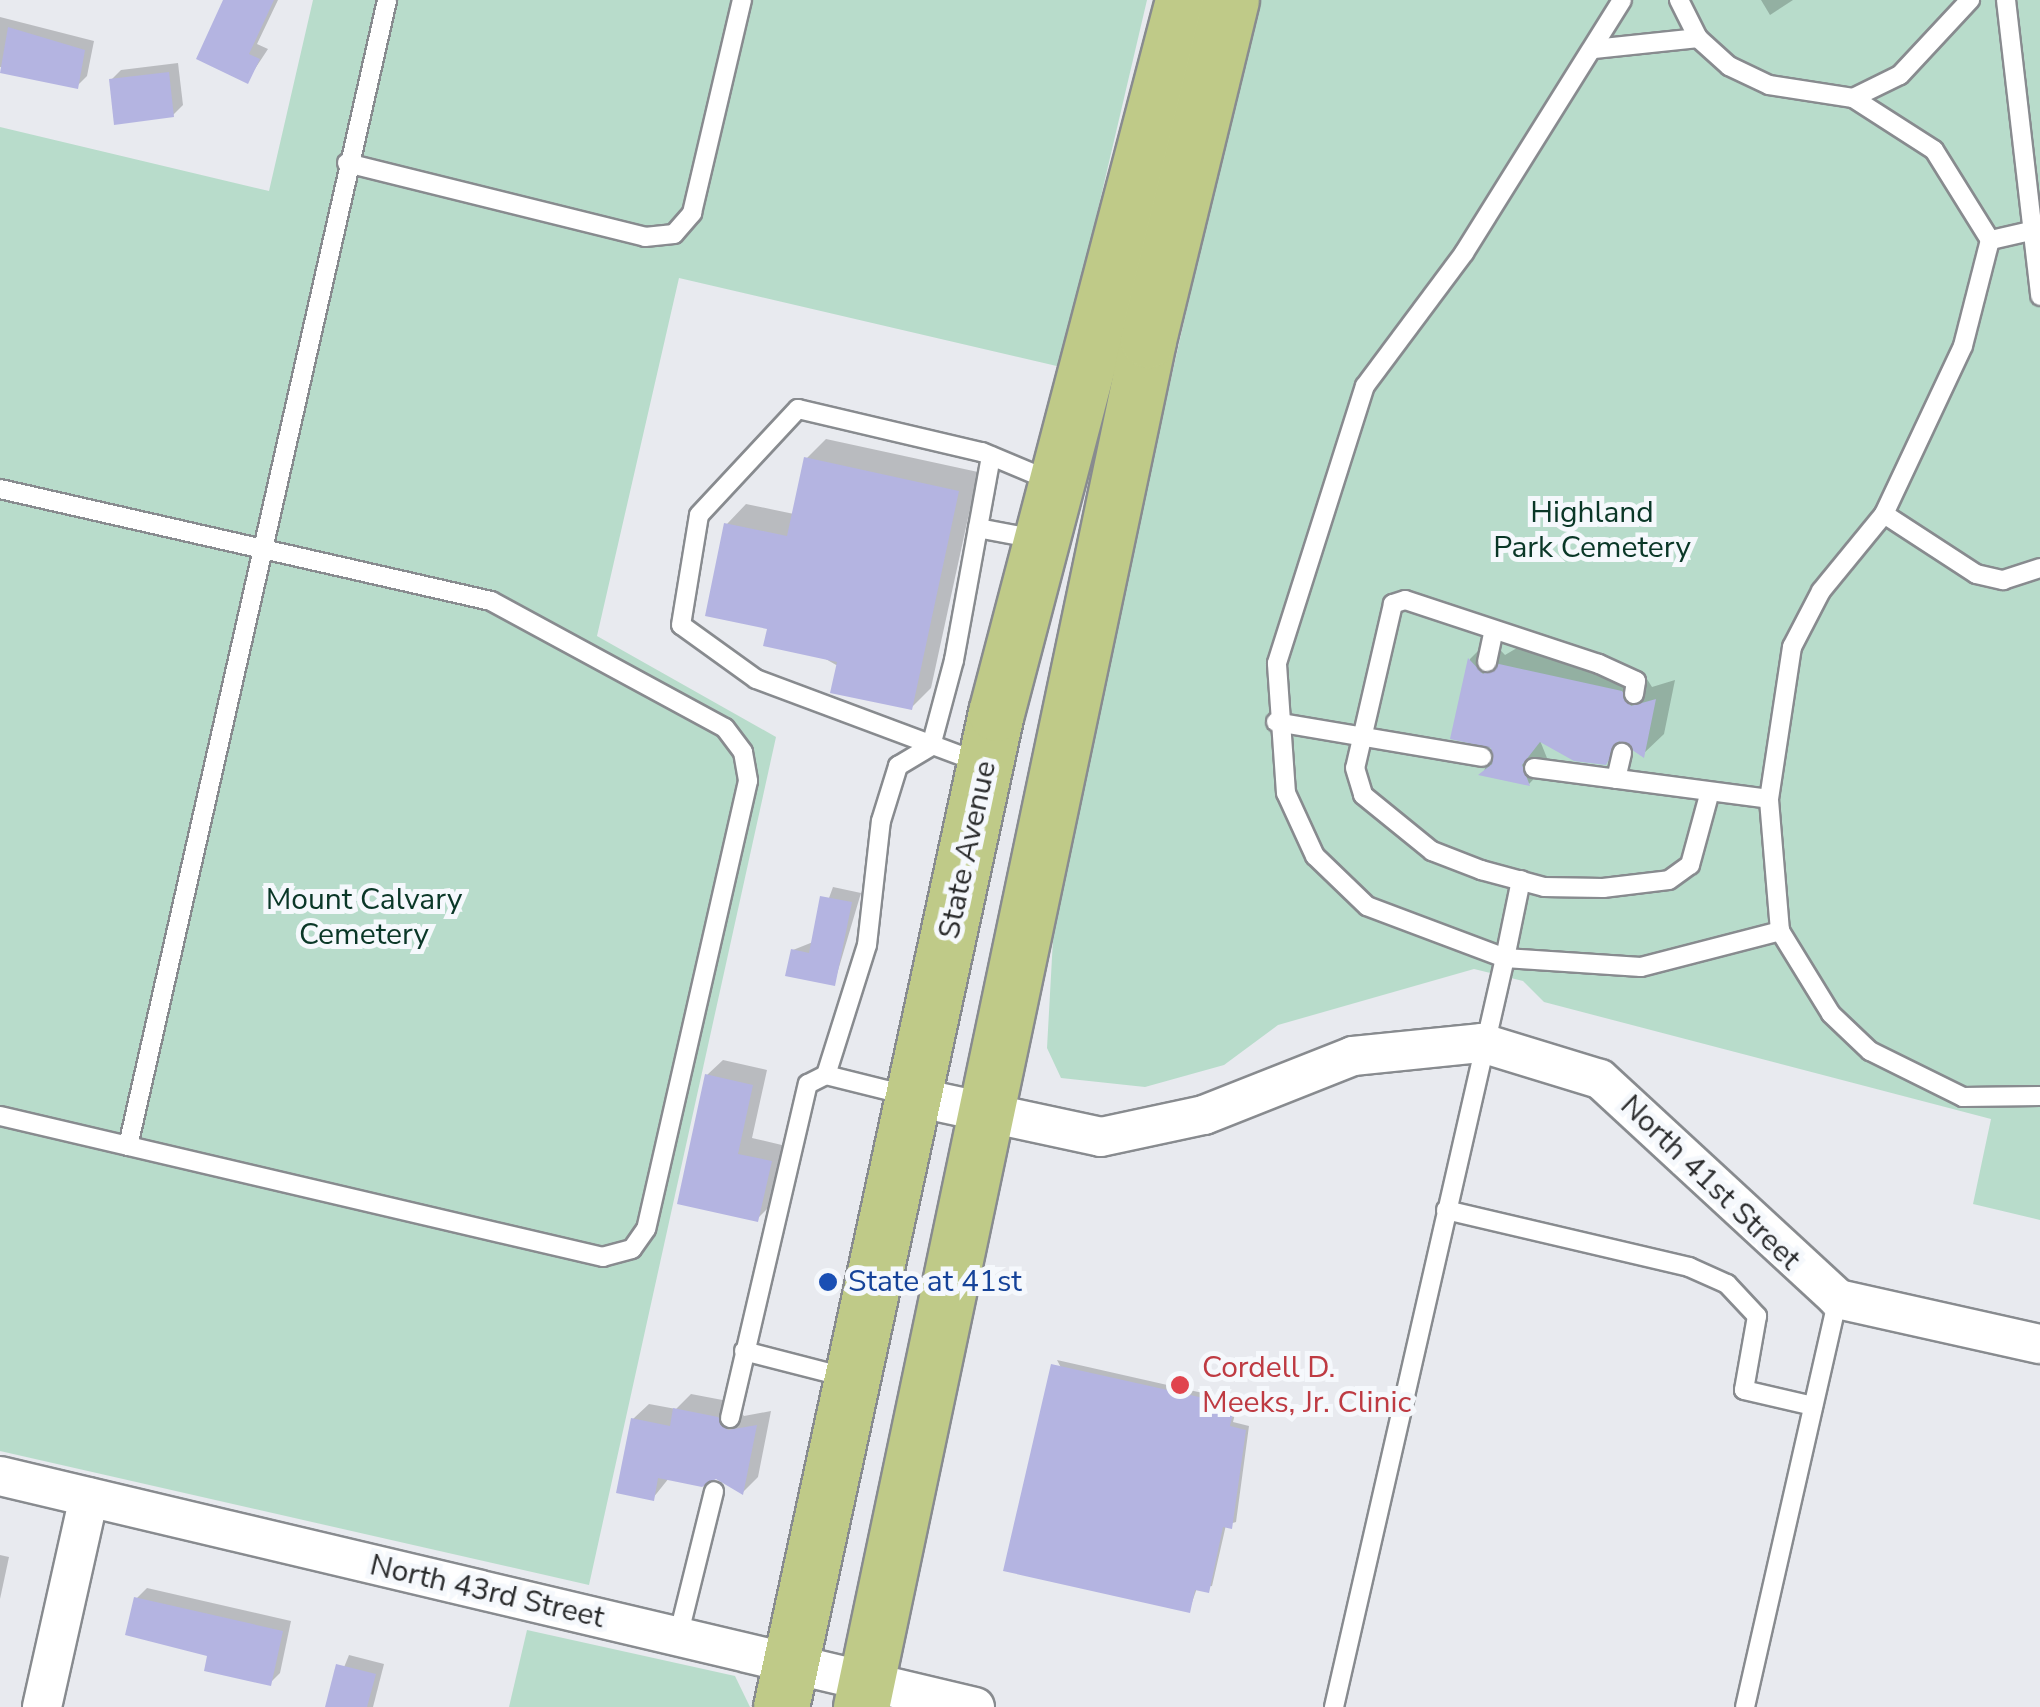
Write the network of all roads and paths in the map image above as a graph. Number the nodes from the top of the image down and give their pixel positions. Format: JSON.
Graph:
{"nodes":[{"id":1,"x":387,"y":0,"type":"edge"},
{"id":2,"x":742,"y":0,"type":"edge"},
{"id":3,"x":1184,"y":0,"type":"edge"},
{"id":4,"x":1231,"y":0,"type":"edge"},
{"id":5,"x":1622,"y":0,"type":"edge"},
{"id":6,"x":1679,"y":0,"type":"edge"},
{"id":7,"x":1970,"y":0,"type":"edge"},
{"id":8,"x":2006,"y":0,"type":"edge"},
{"id":9,"x":1698,"y":38,"type":"junction"},
{"id":10,"x":1594,"y":49,"type":"junction"},
{"id":11,"x":1853,"y":98,"type":"junction"},
{"id":12,"x":347,"y":163,"type":"junction"},
{"id":13,"x":2026,"y":232,"type":"junction"},
{"id":14,"x":1990,"y":240,"type":"junction"},
{"id":15,"x":2040,"y":296,"type":"edge"},
{"id":16,"x":991,"y":456,"type":"junction"},
{"id":17,"x":1060,"y":485,"type":"junction"},
{"id":18,"x":0,"y":489,"type":"edge"},
{"id":19,"x":1884,"y":514,"type":"junction"},
{"id":20,"x":978,"y":528,"type":"junction"},
{"id":21,"x":1045,"y":540,"type":"junction"},
{"id":22,"x":260,"y":549,"type":"junction"},
{"id":23,"x":2040,"y":568,"type":"edge"},
{"id":24,"x":1493,"y":634,"type":"junction"},
{"id":25,"x":1487,"y":662,"type":"dead end"},
{"id":26,"x":1634,"y":694,"type":"dead end"},
{"id":27,"x":1276,"y":722,"type":"junction"},
{"id":28,"x":1360,"y":736,"type":"junction"},
{"id":29,"x":930,"y":746,"type":"junction"},
{"id":30,"x":1622,"y":753,"type":"dead end"},
{"id":31,"x":1482,"y":758,"type":"dead end"},
{"id":32,"x":986,"y":764,"type":"junction"},
{"id":33,"x":1534,"y":768,"type":"dead end"},
{"id":34,"x":1616,"y":779,"type":"junction"},
{"id":35,"x":1709,"y":795,"type":"junction"},
{"id":36,"x":1768,"y":800,"type":"junction"},
{"id":37,"x":1521,"y":880,"type":"junction"},
{"id":38,"x":1780,"y":931,"type":"junction"},
{"id":39,"x":1505,"y":958,"type":"junction"},
{"id":40,"x":1482,"y":1043,"type":"junction"},
{"id":41,"x":826,"y":1075,"type":"junction"},
{"id":42,"x":2040,"y":1096,"type":"edge"},
{"id":43,"x":915,"y":1097,"type":"junction"},
{"id":44,"x":984,"y":1111,"type":"junction"},
{"id":45,"x":0,"y":1116,"type":"edge"},
{"id":46,"x":128,"y":1146,"type":"junction"},
{"id":47,"x":1446,"y":1210,"type":"junction"},
{"id":48,"x":1838,"y":1299,"type":"junction"},
{"id":49,"x":2040,"y":1344,"type":"edge"},
{"id":50,"x":744,"y":1351,"type":"junction"},
{"id":51,"x":852,"y":1379,"type":"junction"},
{"id":52,"x":1813,"y":1406,"type":"junction"},
{"id":53,"x":730,"y":1418,"type":"dead end"},
{"id":54,"x":0,"y":1476,"type":"edge"},
{"id":55,"x":714,"y":1491,"type":"dead end"},
{"id":56,"x":88,"y":1497,"type":"junction"},
{"id":57,"x":678,"y":1637,"type":"junction"},
{"id":58,"x":785,"y":1686,"type":"edge"},
{"id":59,"x":863,"y":1694,"type":"edge"},
{"id":60,"x":1337,"y":1706,"type":"edge"},
{"id":61,"x":42,"y":1707,"type":"edge"},
{"id":62,"x":975,"y":1707,"type":"edge"},
{"id":63,"x":1744,"y":1707,"type":"edge"}],
"edges":[{"from":1,"to":12,"type":"lane"},
{"from":2,"to":12,"type":"lane"},
{"from":3,"to":17,"type":"main road","name":"State Avenue"},
{"from":4,"to":44,"type":"main road"},
{"from":5,"to":10,"type":"lane"},
{"from":6,"to":9,"type":"lane"},
{"from":7,"to":11,"type":"lane"},
{"from":8,"to":13,"type":"lane"},
{"from":9,"to":10,"type":"lane"},
{"from":9,"to":11,"type":"lane"},
{"from":10,"to":27,"type":"lane"},
{"from":11,"to":14,"type":"lane"},
{"from":12,"to":22,"type":"lane"},
{"from":13,"to":14,"type":"lane"},
{"from":13,"to":15,"type":"lane"},
{"from":14,"to":19,"type":"lane"},
{"from":16,"to":17,"type":"lane"},
{"from":16,"to":20,"type":"lane"},
{"from":16,"to":29,"type":"lane"},
{"from":17,"to":21,"type":"main road","name":"State Avenue"},
{"from":18,"to":22,"type":"lane"},
{"from":19,"to":23,"type":"lane"},
{"from":19,"to":36,"type":"lane"},
{"from":20,"to":21,"type":"lane"},
{"from":20,"to":29,"type":"lane"},
{"from":21,"to":32,"type":"main road","name":"State Avenue"},
{"from":22,"to":46,"type":"lane"},
{"from":22,"to":46,"type":"lane"},
{"from":24,"to":25,"type":"lane"},
{"from":24,"to":26,"type":"lane"},
{"from":24,"to":28,"type":"lane"},
{"from":27,"to":28,"type":"lane"},
{"from":27,"to":39,"type":"lane"},
{"from":28,"to":31,"type":"lane"},
{"from":28,"to":37,"type":"lane"},
{"from":29,"to":32,"type":"lane"},
{"from":29,"to":41,"type":"lane"},
{"from":30,"to":34,"type":"lane"},
{"from":32,"to":43,"type":"main road","name":"State Avenue"},
{"from":33,"to":34,"type":"lane"},
{"from":34,"to":35,"type":"lane"},
{"from":35,"to":36,"type":"lane"},
{"from":35,"to":37,"type":"lane"},
{"from":36,"to":38,"type":"lane"},
{"from":37,"to":39,"type":"lane"},
{"from":38,"to":39,"type":"lane"},
{"from":38,"to":42,"type":"lane"},
{"from":39,"to":40,"type":"lane"},
{"from":40,"to":44,"type":"street","name":"North 41st Street"},
{"from":40,"to":47,"type":"lane"},
{"from":40,"to":48,"type":"street","name":"North 41st Street"},
{"from":41,"to":43,"type":"lane"},
{"from":41,"to":50,"type":"lane"},
{"from":43,"to":44,"type":"street","name":"North 41st Street"},
{"from":43,"to":51,"type":"main road","name":"State Avenue"},
{"from":44,"to":59,"type":"main road"},
{"from":45,"to":46,"type":"lane"},
{"from":47,"to":52,"type":"lane"},
{"from":47,"to":60,"type":"lane"},
{"from":48,"to":49,"type":"street"},
{"from":48,"to":52,"type":"lane"},
{"from":50,"to":51,"type":"lane"},
{"from":50,"to":53,"type":"lane"},
{"from":51,"to":58,"type":"main road","name":"State Avenue"},
{"from":52,"to":63,"type":"lane"},
{"from":54,"to":56,"type":"street","name":"North 43rd Street"},
{"from":55,"to":57,"type":"lane"},
{"from":56,"to":57,"type":"street","name":"North 43rd Street"},
{"from":56,"to":61,"type":"street"},
{"from":57,"to":58,"type":"street","name":"North 43rd Street"},
{"from":58,"to":59,"type":"street","name":"North 43rd Street"},
{"from":59,"to":62,"type":"street","name":"North 43rd Street"}]}
